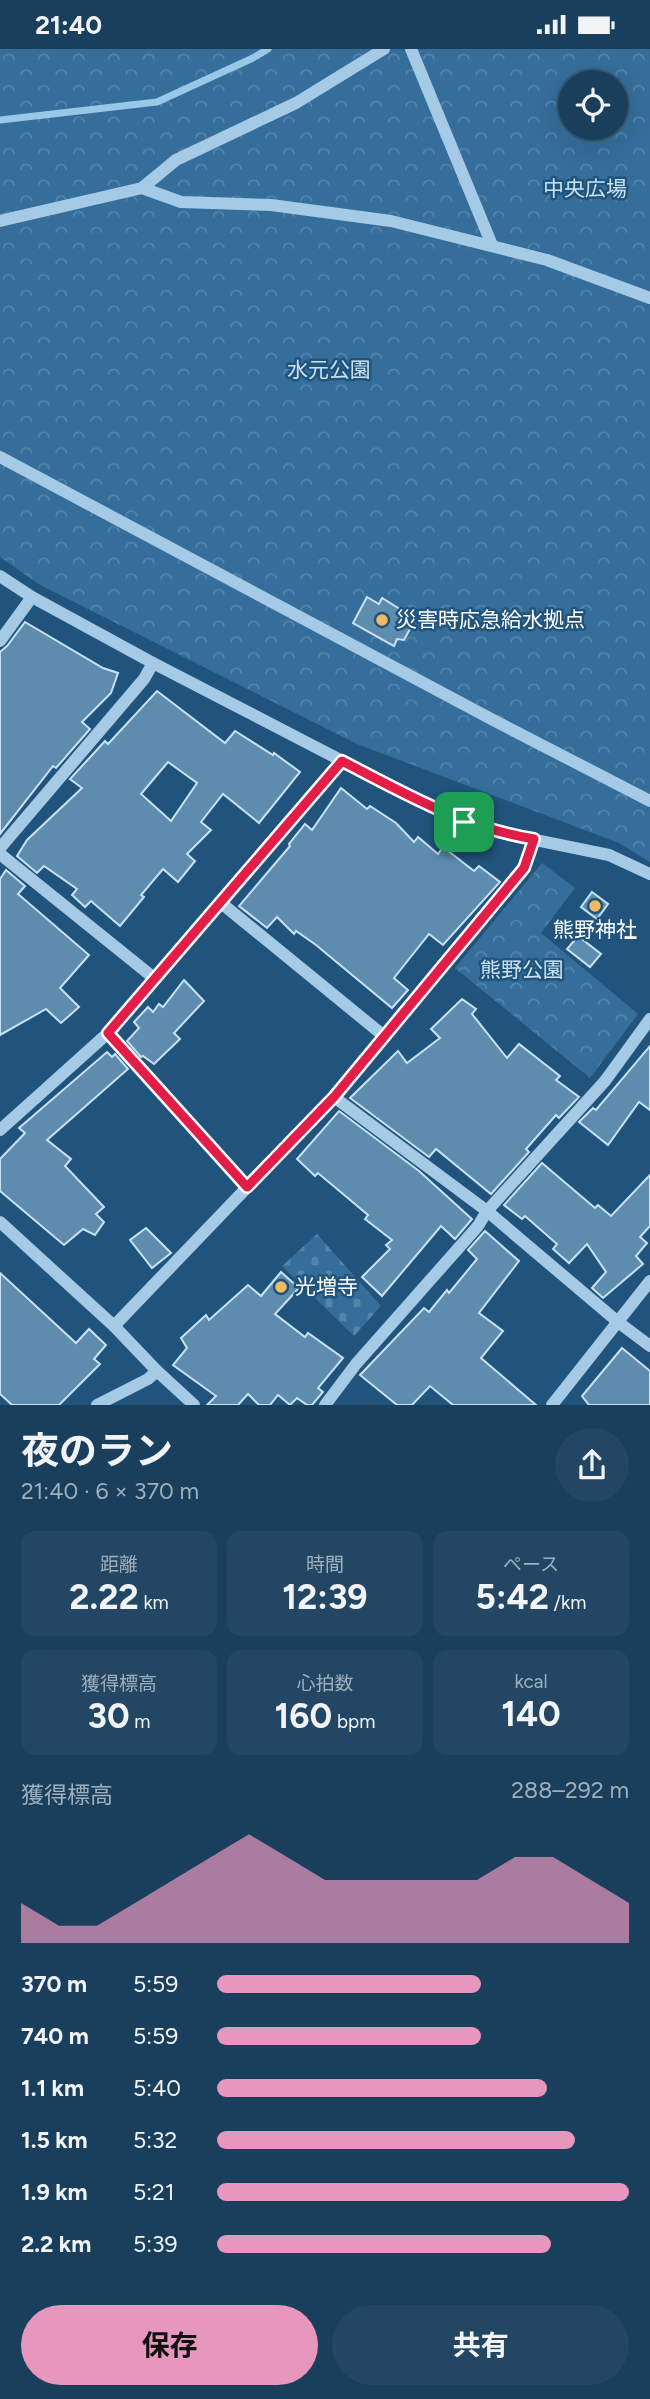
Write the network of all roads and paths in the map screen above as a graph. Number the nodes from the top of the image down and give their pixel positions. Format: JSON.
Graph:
{"nodes":[{"id":1,"x":384,"y":49,"type":"edge"},
{"id":2,"x":411,"y":49,"type":"edge"},
{"id":3,"x":142,"y":188,"type":"junction"},
{"id":4,"x":0,"y":221,"type":"edge"},
{"id":5,"x":492,"y":245,"type":"junction"},
{"id":6,"x":650,"y":298,"type":"edge"},
{"id":7,"x":0,"y":457,"type":"edge"},
{"id":8,"x":0,"y":576,"type":"edge"},
{"id":9,"x":33,"y":597,"type":"junction"},
{"id":10,"x":0,"y":641,"type":"edge"},
{"id":11,"x":153,"y":663,"type":"junction"},
{"id":12,"x":342,"y":761,"type":"junction"},
{"id":13,"x":650,"y":801,"type":"edge"},
{"id":14,"x":534,"y":839,"type":"junction"},
{"id":15,"x":0,"y":848,"type":"edge"},
{"id":16,"x":0,"y":854,"type":"edge"},
{"id":17,"x":650,"y":874,"type":"edge"},
{"id":18,"x":220,"y":902,"type":"junction"},
{"id":19,"x":154,"y":978,"type":"junction"},
{"id":20,"x":650,"y":1019,"type":"edge"},
{"id":21,"x":108,"y":1033,"type":"junction"},
{"id":22,"x":384,"y":1036,"type":"junction"},
{"id":23,"x":334,"y":1097,"type":"junction"},
{"id":24,"x":0,"y":1130,"type":"edge"},
{"id":25,"x":247,"y":1187,"type":"junction"},
{"id":26,"x":487,"y":1211,"type":"junction"},
{"id":27,"x":0,"y":1222,"type":"edge"},
{"id":28,"x":650,"y":1281,"type":"edge"},
{"id":29,"x":618,"y":1322,"type":"junction"},
{"id":30,"x":114,"y":1326,"type":"junction"},
{"id":31,"x":650,"y":1346,"type":"edge"},
{"id":32,"x":157,"y":1371,"type":"junction"},
{"id":33,"x":97,"y":1405,"type":"edge"},
{"id":34,"x":194,"y":1405,"type":"edge"},
{"id":35,"x":325,"y":1405,"type":"edge"},
{"id":36,"x":552,"y":1405,"type":"edge"}],
"edges":[{"from":1,"to":3,"type":"street"},
{"from":2,"to":5,"type":"street"},
{"from":3,"to":4,"type":"street"},
{"from":3,"to":5,"type":"street"},
{"from":5,"to":6,"type":"street"},
{"from":7,"to":13,"type":"street"},
{"from":8,"to":9,"type":"street"},
{"from":9,"to":10,"type":"street"},
{"from":9,"to":11,"type":"street"},
{"from":11,"to":12,"type":"street"},
{"from":11,"to":15,"type":"street"},
{"from":12,"to":14,"type":"street"},
{"from":12,"to":18,"type":"street"},
{"from":14,"to":17,"type":"street"},
{"from":14,"to":22,"type":"street"},
{"from":16,"to":19,"type":"street"},
{"from":18,"to":19,"type":"street"},
{"from":18,"to":22,"type":"street"},
{"from":19,"to":21,"type":"street"},
{"from":20,"to":26,"type":"street"},
{"from":21,"to":24,"type":"street"},
{"from":21,"to":25,"type":"street"},
{"from":22,"to":23,"type":"street"},
{"from":23,"to":25,"type":"street"},
{"from":23,"to":26,"type":"street"},
{"from":25,"to":30,"type":"street"},
{"from":26,"to":29,"type":"street"},
{"from":26,"to":35,"type":"street"},
{"from":27,"to":30,"type":"street"},
{"from":28,"to":29,"type":"street"},
{"from":29,"to":31,"type":"street"},
{"from":29,"to":36,"type":"street"},
{"from":30,"to":32,"type":"street"},
{"from":32,"to":33,"type":"street"},
{"from":32,"to":34,"type":"street"}]}
